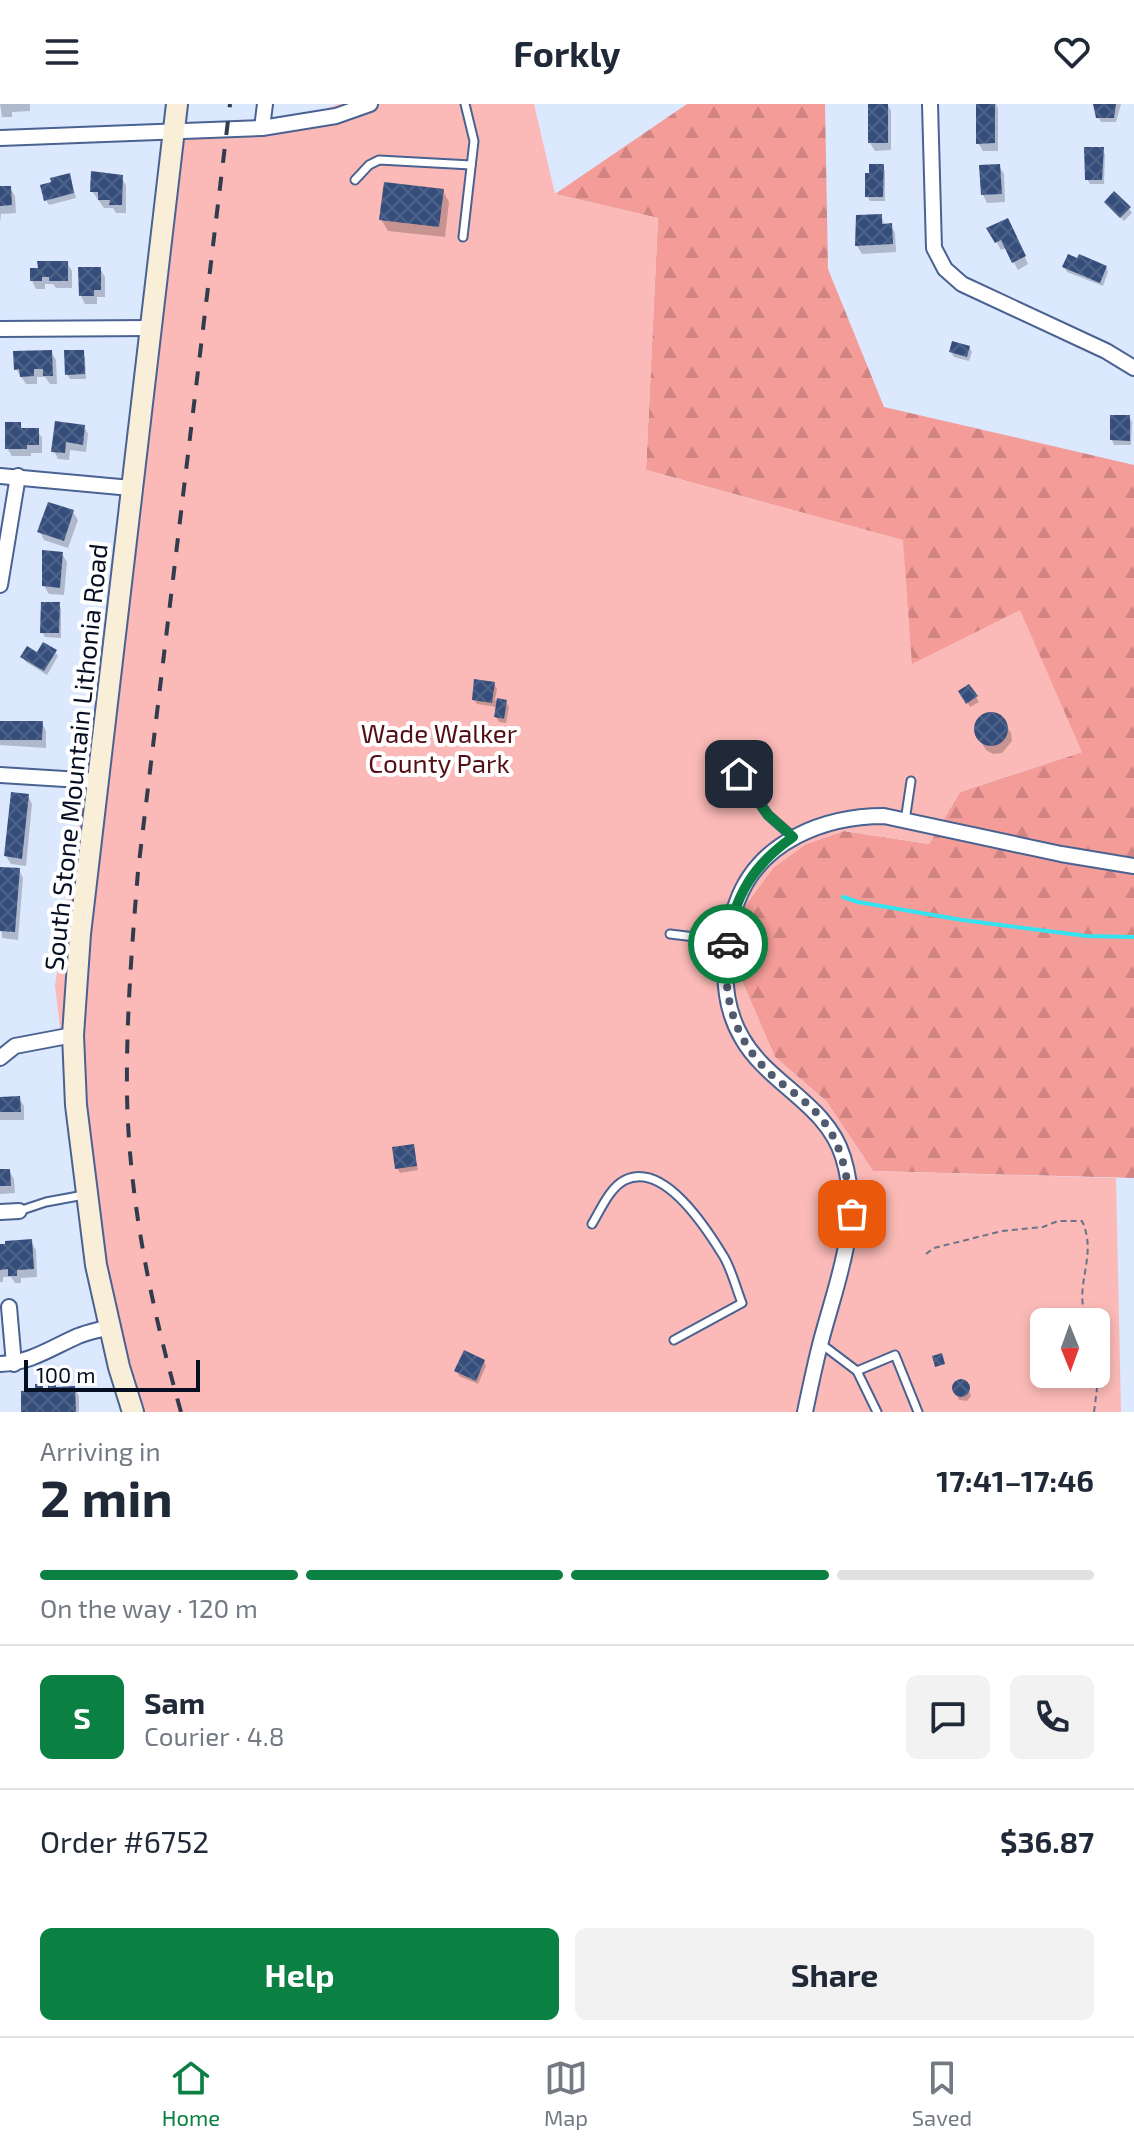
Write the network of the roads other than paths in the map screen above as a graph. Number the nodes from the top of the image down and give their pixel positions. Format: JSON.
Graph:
{"nodes":[{"id":1,"x":177,"y":104,"type":"edge"},
{"id":2,"x":265,"y":104,"type":"edge"},
{"id":3,"x":370,"y":104,"type":"edge"},
{"id":4,"x":465,"y":104,"type":"edge"},
{"id":5,"x":930,"y":104,"type":"edge"},
{"id":6,"x":262,"y":128,"type":"junction"},
{"id":7,"x":173,"y":132,"type":"junction"},
{"id":8,"x":0,"y":138,"type":"edge"},
{"id":9,"x":471,"y":165,"type":"junction"},
{"id":10,"x":355,"y":180,"type":"dead end"},
{"id":11,"x":463,"y":237,"type":"dead end"},
{"id":12,"x":150,"y":328,"type":"junction"},
{"id":13,"x":0,"y":329,"type":"edge"},
{"id":14,"x":1134,"y":368,"type":"edge"},
{"id":15,"x":0,"y":476,"type":"edge"},
{"id":16,"x":18,"y":476,"type":"junction"},
{"id":17,"x":131,"y":488,"type":"junction"},
{"id":18,"x":0,"y":585,"type":"edge"},
{"id":19,"x":739,"y":774,"type":"dead end"},
{"id":20,"x":0,"y":775,"type":"edge"},
{"id":21,"x":97,"y":781,"type":"junction"},
{"id":22,"x":911,"y":781,"type":"dead end"},
{"id":23,"x":905,"y":821,"type":"junction"},
{"id":24,"x":793,"y":837,"type":"junction"},
{"id":25,"x":1134,"y":866,"type":"edge"},
{"id":26,"x":670,"y":934,"type":"dead end"},
{"id":27,"x":728,"y":941,"type":"junction"},
{"id":28,"x":73,"y":1035,"type":"junction"},
{"id":29,"x":0,"y":1058,"type":"edge"},
{"id":30,"x":86,"y":1195,"type":"junction"},
{"id":31,"x":19,"y":1211,"type":"joint"},
{"id":32,"x":0,"y":1212,"type":"edge"},
{"id":33,"x":592,"y":1224,"type":"dead end"},
{"id":34,"x":9,"y":1307,"type":"dead end"},
{"id":35,"x":109,"y":1327,"type":"junction"},
{"id":36,"x":674,"y":1340,"type":"dead end"},
{"id":37,"x":820,"y":1343,"type":"junction"},
{"id":38,"x":7,"y":1364,"type":"edge"},
{"id":39,"x":857,"y":1371,"type":"junction"},
{"id":40,"x":133,"y":1412,"type":"edge"},
{"id":41,"x":805,"y":1412,"type":"edge"},
{"id":42,"x":877,"y":1412,"type":"edge"},
{"id":43,"x":918,"y":1412,"type":"edge"}],
"edges":[{"from":1,"to":7,"type":"main road","name":"South Stone Mountain Lithonia Road"},
{"from":2,"to":6,"type":"street"},
{"from":3,"to":6,"type":"street"},
{"from":4,"to":9,"type":"lane"},
{"from":5,"to":14,"type":"street"},
{"from":6,"to":7,"type":"street"},
{"from":7,"to":8,"type":"street"},
{"from":7,"to":12,"type":"main road","name":"South Stone Mountain Lithonia Road"},
{"from":9,"to":10,"type":"lane"},
{"from":9,"to":11,"type":"lane"},
{"from":12,"to":13,"type":"street"},
{"from":12,"to":17,"type":"main road","name":"South Stone Mountain Lithonia Road"},
{"from":15,"to":16,"type":"street"},
{"from":16,"to":17,"type":"street"},
{"from":16,"to":18,"type":"street"},
{"from":17,"to":21,"type":"main road","name":"South Stone Mountain Lithonia Road"},
{"from":19,"to":24,"type":"lane"},
{"from":20,"to":21,"type":"street"},
{"from":21,"to":28,"type":"main road","name":"South Stone Mountain Lithonia Road"},
{"from":22,"to":23,"type":"lane"},
{"from":23,"to":24,"type":"street"},
{"from":23,"to":25,"type":"street"},
{"from":24,"to":27,"type":"street"},
{"from":26,"to":27,"type":"lane"},
{"from":27,"to":37,"type":"street"},
{"from":28,"to":29,"type":"street"},
{"from":28,"to":30,"type":"main road","name":"South Stone Mountain Lithonia Road"},
{"from":30,"to":31,"type":"lane"},
{"from":30,"to":35,"type":"main road","name":"South Stone Mountain Lithonia Road"},
{"from":31,"to":32,"type":"street"},
{"from":33,"to":36,"type":"lane"},
{"from":34,"to":38,"type":"street"},
{"from":35,"to":38,"type":"street"},
{"from":35,"to":40,"type":"main road","name":"South Stone Mountain Lithonia Road"},
{"from":37,"to":39,"type":"lane"},
{"from":37,"to":41,"type":"street"},
{"from":39,"to":42,"type":"lane"},
{"from":39,"to":43,"type":"lane"}]}
